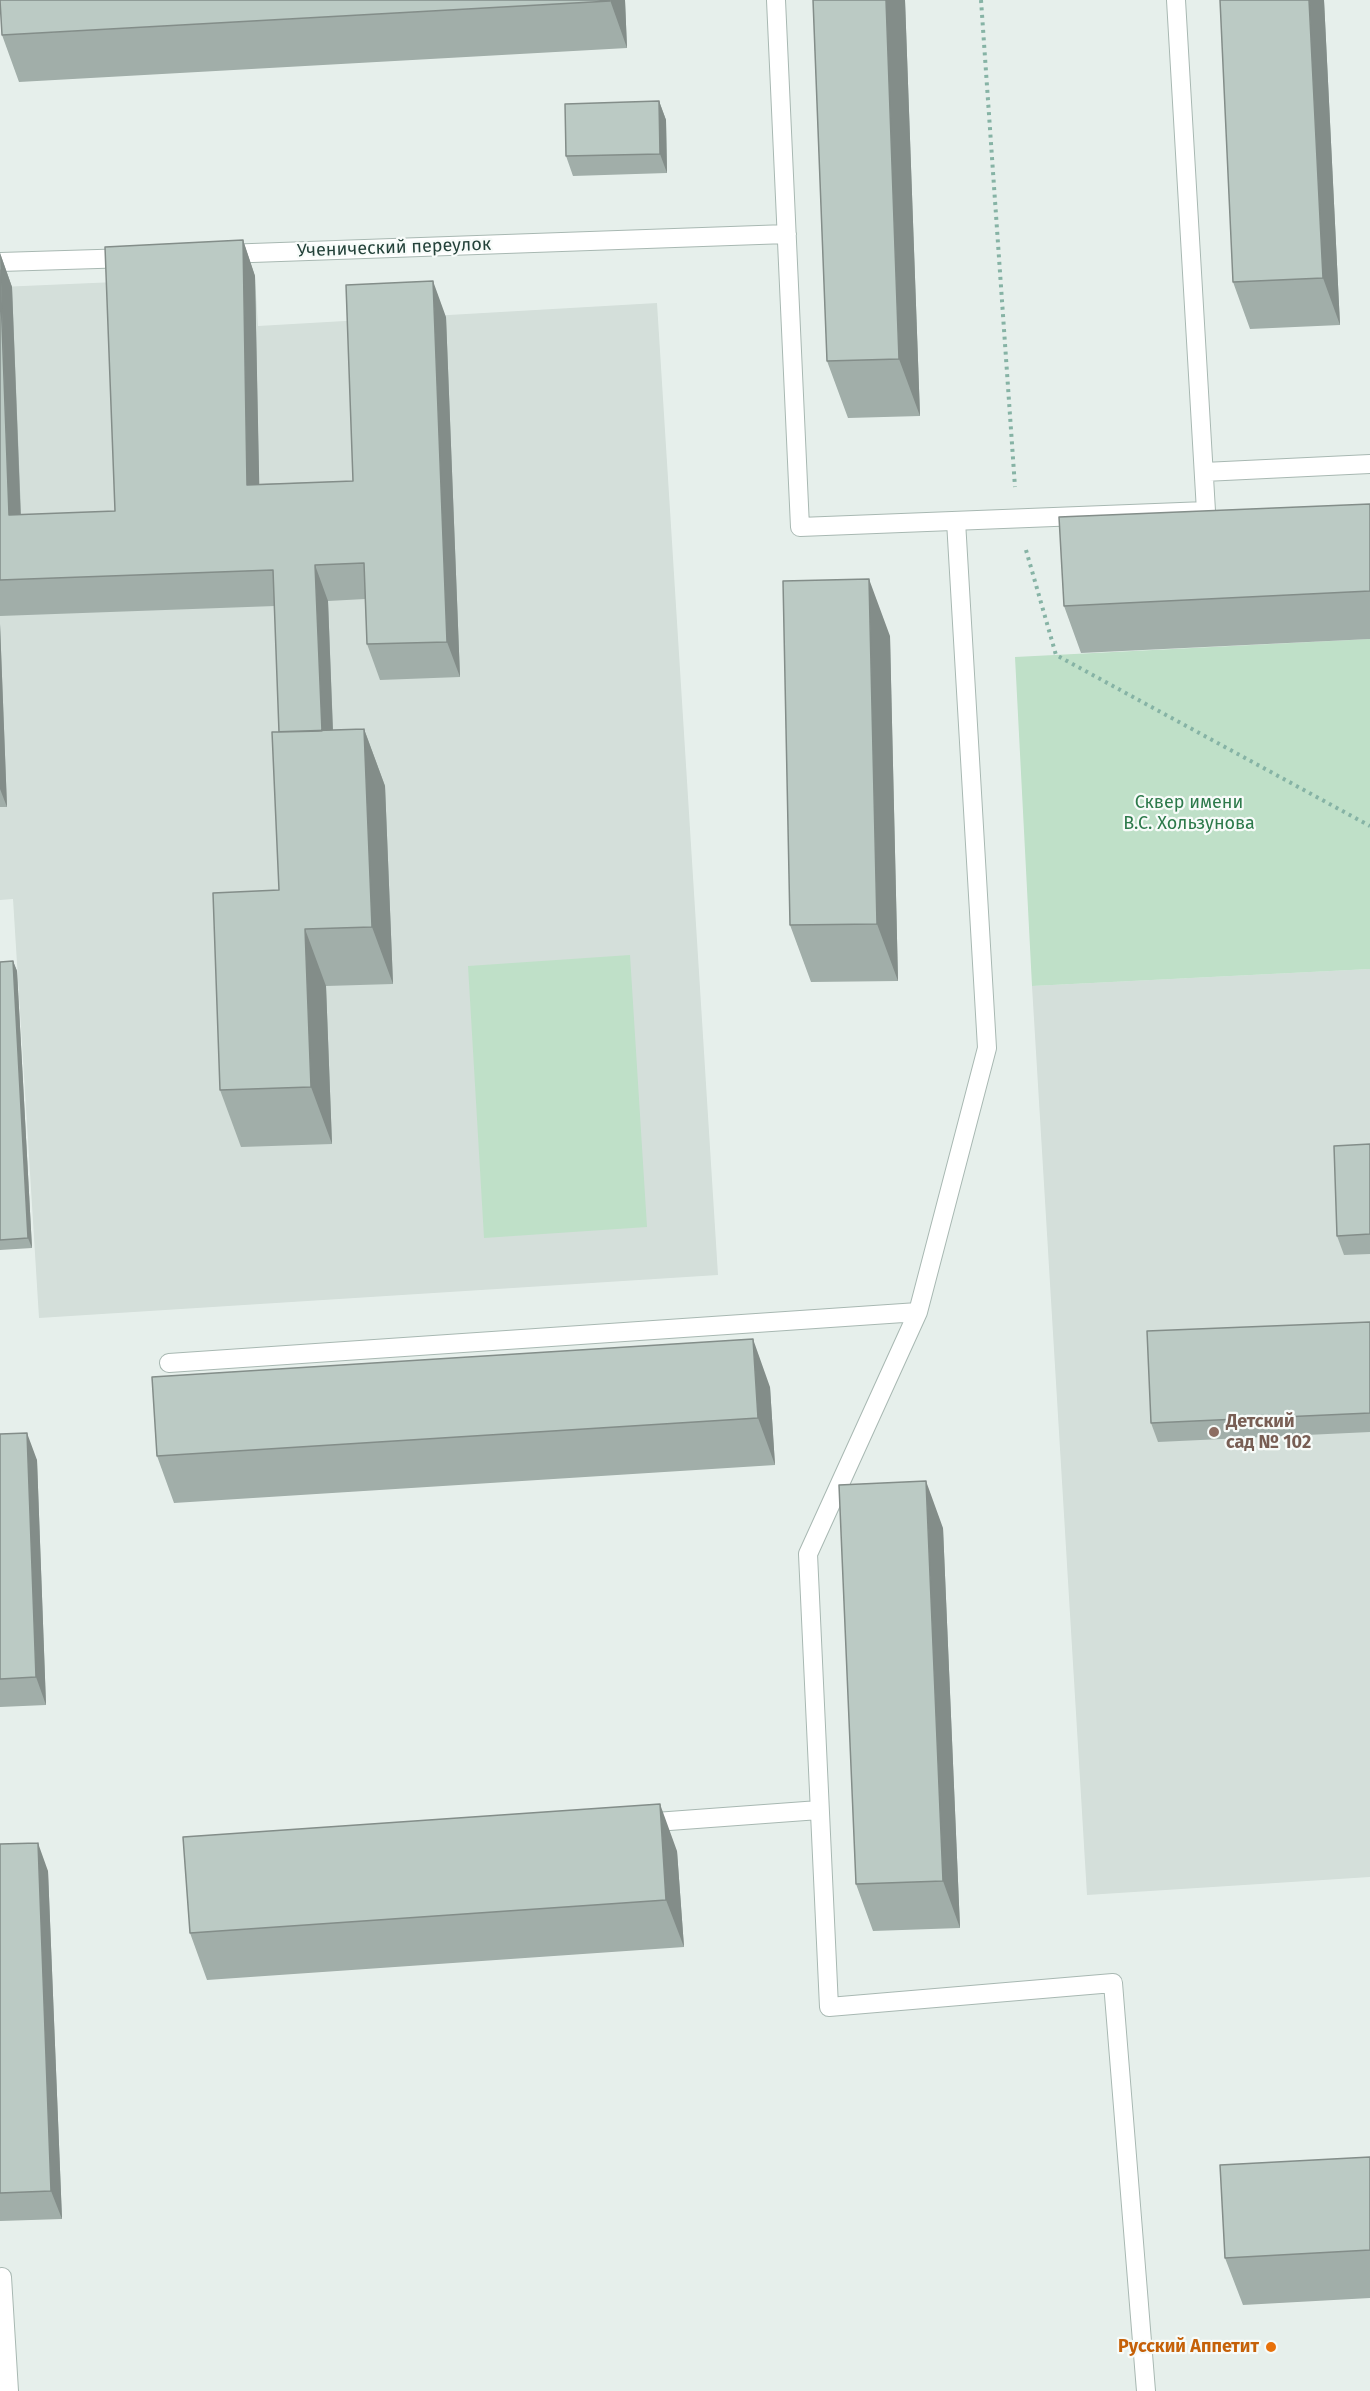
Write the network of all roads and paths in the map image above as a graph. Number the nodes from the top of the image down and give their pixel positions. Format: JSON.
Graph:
{"nodes":[{"id":1,"x":776,"y":0,"type":"edge"},
{"id":2,"x":981,"y":0,"type":"edge"},
{"id":3,"x":1176,"y":0,"type":"edge"},
{"id":4,"x":787,"y":234,"type":"junction"},
{"id":5,"x":203,"y":255,"type":"edge"},
{"id":6,"x":143,"y":257,"type":"edge"},
{"id":7,"x":0,"y":262,"type":"edge"},
{"id":8,"x":1370,"y":464,"type":"edge"},
{"id":9,"x":1203,"y":472,"type":"junction"},
{"id":10,"x":1017,"y":518,"type":"junction"},
{"id":11,"x":956,"y":521,"type":"junction"},
{"id":12,"x":1370,"y":826,"type":"edge"},
{"id":13,"x":918,"y":1312,"type":"junction"},
{"id":14,"x":169,"y":1363,"type":"dead end"},
{"id":15,"x":819,"y":1810,"type":"junction"},
{"id":16,"x":629,"y":1824,"type":"edge"},
{"id":17,"x":2,"y":2277,"type":"dead end"},
{"id":18,"x":9,"y":2391,"type":"edge"},
{"id":19,"x":1146,"y":2391,"type":"edge"}],
"edges":[{"from":1,"to":4,"type":"lane"},
{"from":2,"to":10,"type":"path"},
{"from":3,"to":9,"type":"lane"},
{"from":4,"to":5,"type":"lane","name":"Ученический переулок"},
{"from":4,"to":11,"type":"lane"},
{"from":6,"to":7,"type":"lane"},
{"from":8,"to":9,"type":"lane"},
{"from":9,"to":10,"type":"lane"},
{"from":10,"to":11,"type":"lane"},
{"from":10,"to":12,"type":"path"},
{"from":11,"to":13,"type":"lane"},
{"from":13,"to":14,"type":"lane"},
{"from":13,"to":15,"type":"lane"},
{"from":15,"to":16,"type":"lane"},
{"from":15,"to":19,"type":"lane"},
{"from":17,"to":18,"type":"lane"}]}
